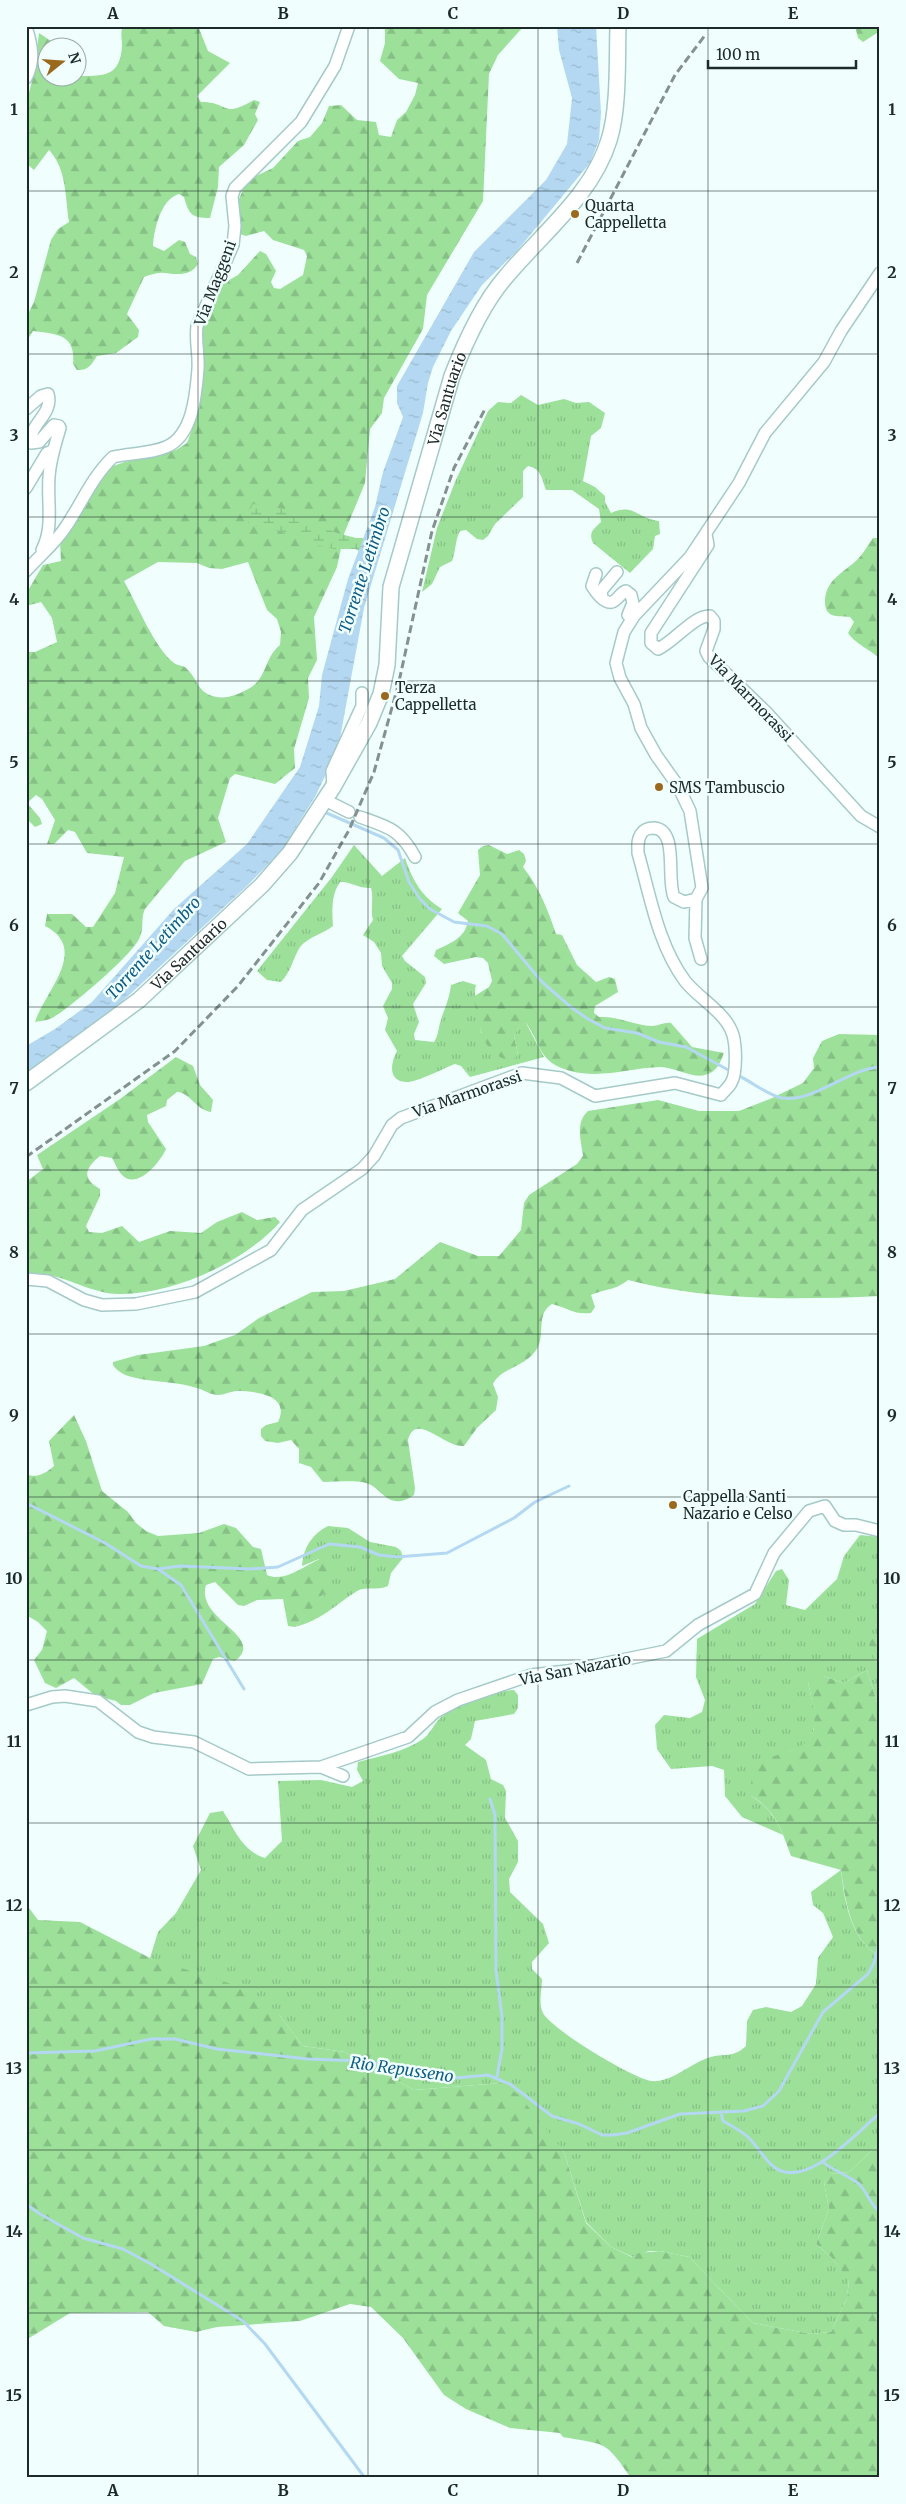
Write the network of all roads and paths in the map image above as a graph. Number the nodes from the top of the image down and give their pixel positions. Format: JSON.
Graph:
{"nodes":[{"id":1,"x":349,"y":26,"type":"edge"},
{"id":2,"x":618,"y":26,"type":"edge"},
{"id":3,"x":26,"y":27,"type":"edge"},
{"id":4,"x":26,"y":78,"type":"edge"},
{"id":5,"x":880,"y":273,"type":"edge"},
{"id":6,"x":26,"y":409,"type":"edge"},
{"id":7,"x":52,"y":451,"type":"junction"},
{"id":8,"x":26,"y":488,"type":"edge"},
{"id":9,"x":706,"y":534,"type":"junction"},
{"id":10,"x":37,"y":558,"type":"junction"},
{"id":11,"x":26,"y":571,"type":"edge"},
{"id":12,"x":617,"y":572,"type":"dead end"},
{"id":13,"x":596,"y":574,"type":"dead end"},
{"id":14,"x":602,"y":598,"type":"junction"},
{"id":15,"x":632,"y":619,"type":"junction"},
{"id":16,"x":362,"y":693,"type":"dead end"},
{"id":17,"x":329,"y":793,"type":"junction"},
{"id":18,"x":349,"y":812,"type":"dead end"},
{"id":19,"x":360,"y":817,"type":"dead end"},
{"id":20,"x":880,"y":827,"type":"edge"},
{"id":21,"x":415,"y":857,"type":"dead end"},
{"id":22,"x":696,"y":900,"type":"junction"},
{"id":23,"x":701,"y":959,"type":"dead end"},
{"id":24,"x":26,"y":1083,"type":"edge"},
{"id":25,"x":26,"y":1279,"type":"edge"},
{"id":26,"x":880,"y":1531,"type":"edge"},
{"id":27,"x":26,"y":1705,"type":"edge"},
{"id":28,"x":321,"y":1767,"type":"junction"},
{"id":29,"x":343,"y":1776,"type":"dead end"}],
"edges":[{"from":1,"to":10,"type":"street","name":"Via Maggeni"},
{"from":2,"to":17,"type":"main road","name":"Via Santuario"},
{"from":3,"to":4,"type":"street"},
{"from":5,"to":9,"type":"street","name":"Via Marmorassi"},
{"from":6,"to":7,"type":"street","name":"Via Maggeni"},
{"from":7,"to":8,"type":"street","name":"Via Maggeni"},
{"from":7,"to":10,"type":"street","name":"Via Maggeni"},
{"from":9,"to":15,"type":"street","name":"Via Marmorassi"},
{"from":9,"to":20,"type":"street","name":"Via Marmorassi"},
{"from":10,"to":11,"type":"street","name":"Via Maggeni"},
{"from":12,"to":14,"type":"street"},
{"from":13,"to":14,"type":"street"},
{"from":14,"to":15,"type":"street"},
{"from":15,"to":22,"type":"street","name":"Via Marmorassi"},
{"from":16,"to":17,"type":"street"},
{"from":17,"to":18,"type":"street"},
{"from":17,"to":24,"type":"main road","name":"Via Santuario"},
{"from":19,"to":21,"type":"street"},
{"from":22,"to":23,"type":"street"},
{"from":22,"to":25,"type":"street","name":"Via Marmorassi"},
{"from":26,"to":28,"type":"street","name":"Via San Nazario"},
{"from":27,"to":28,"type":"street","name":"Via San Nazario"},
{"from":28,"to":29,"type":"street"}]}
